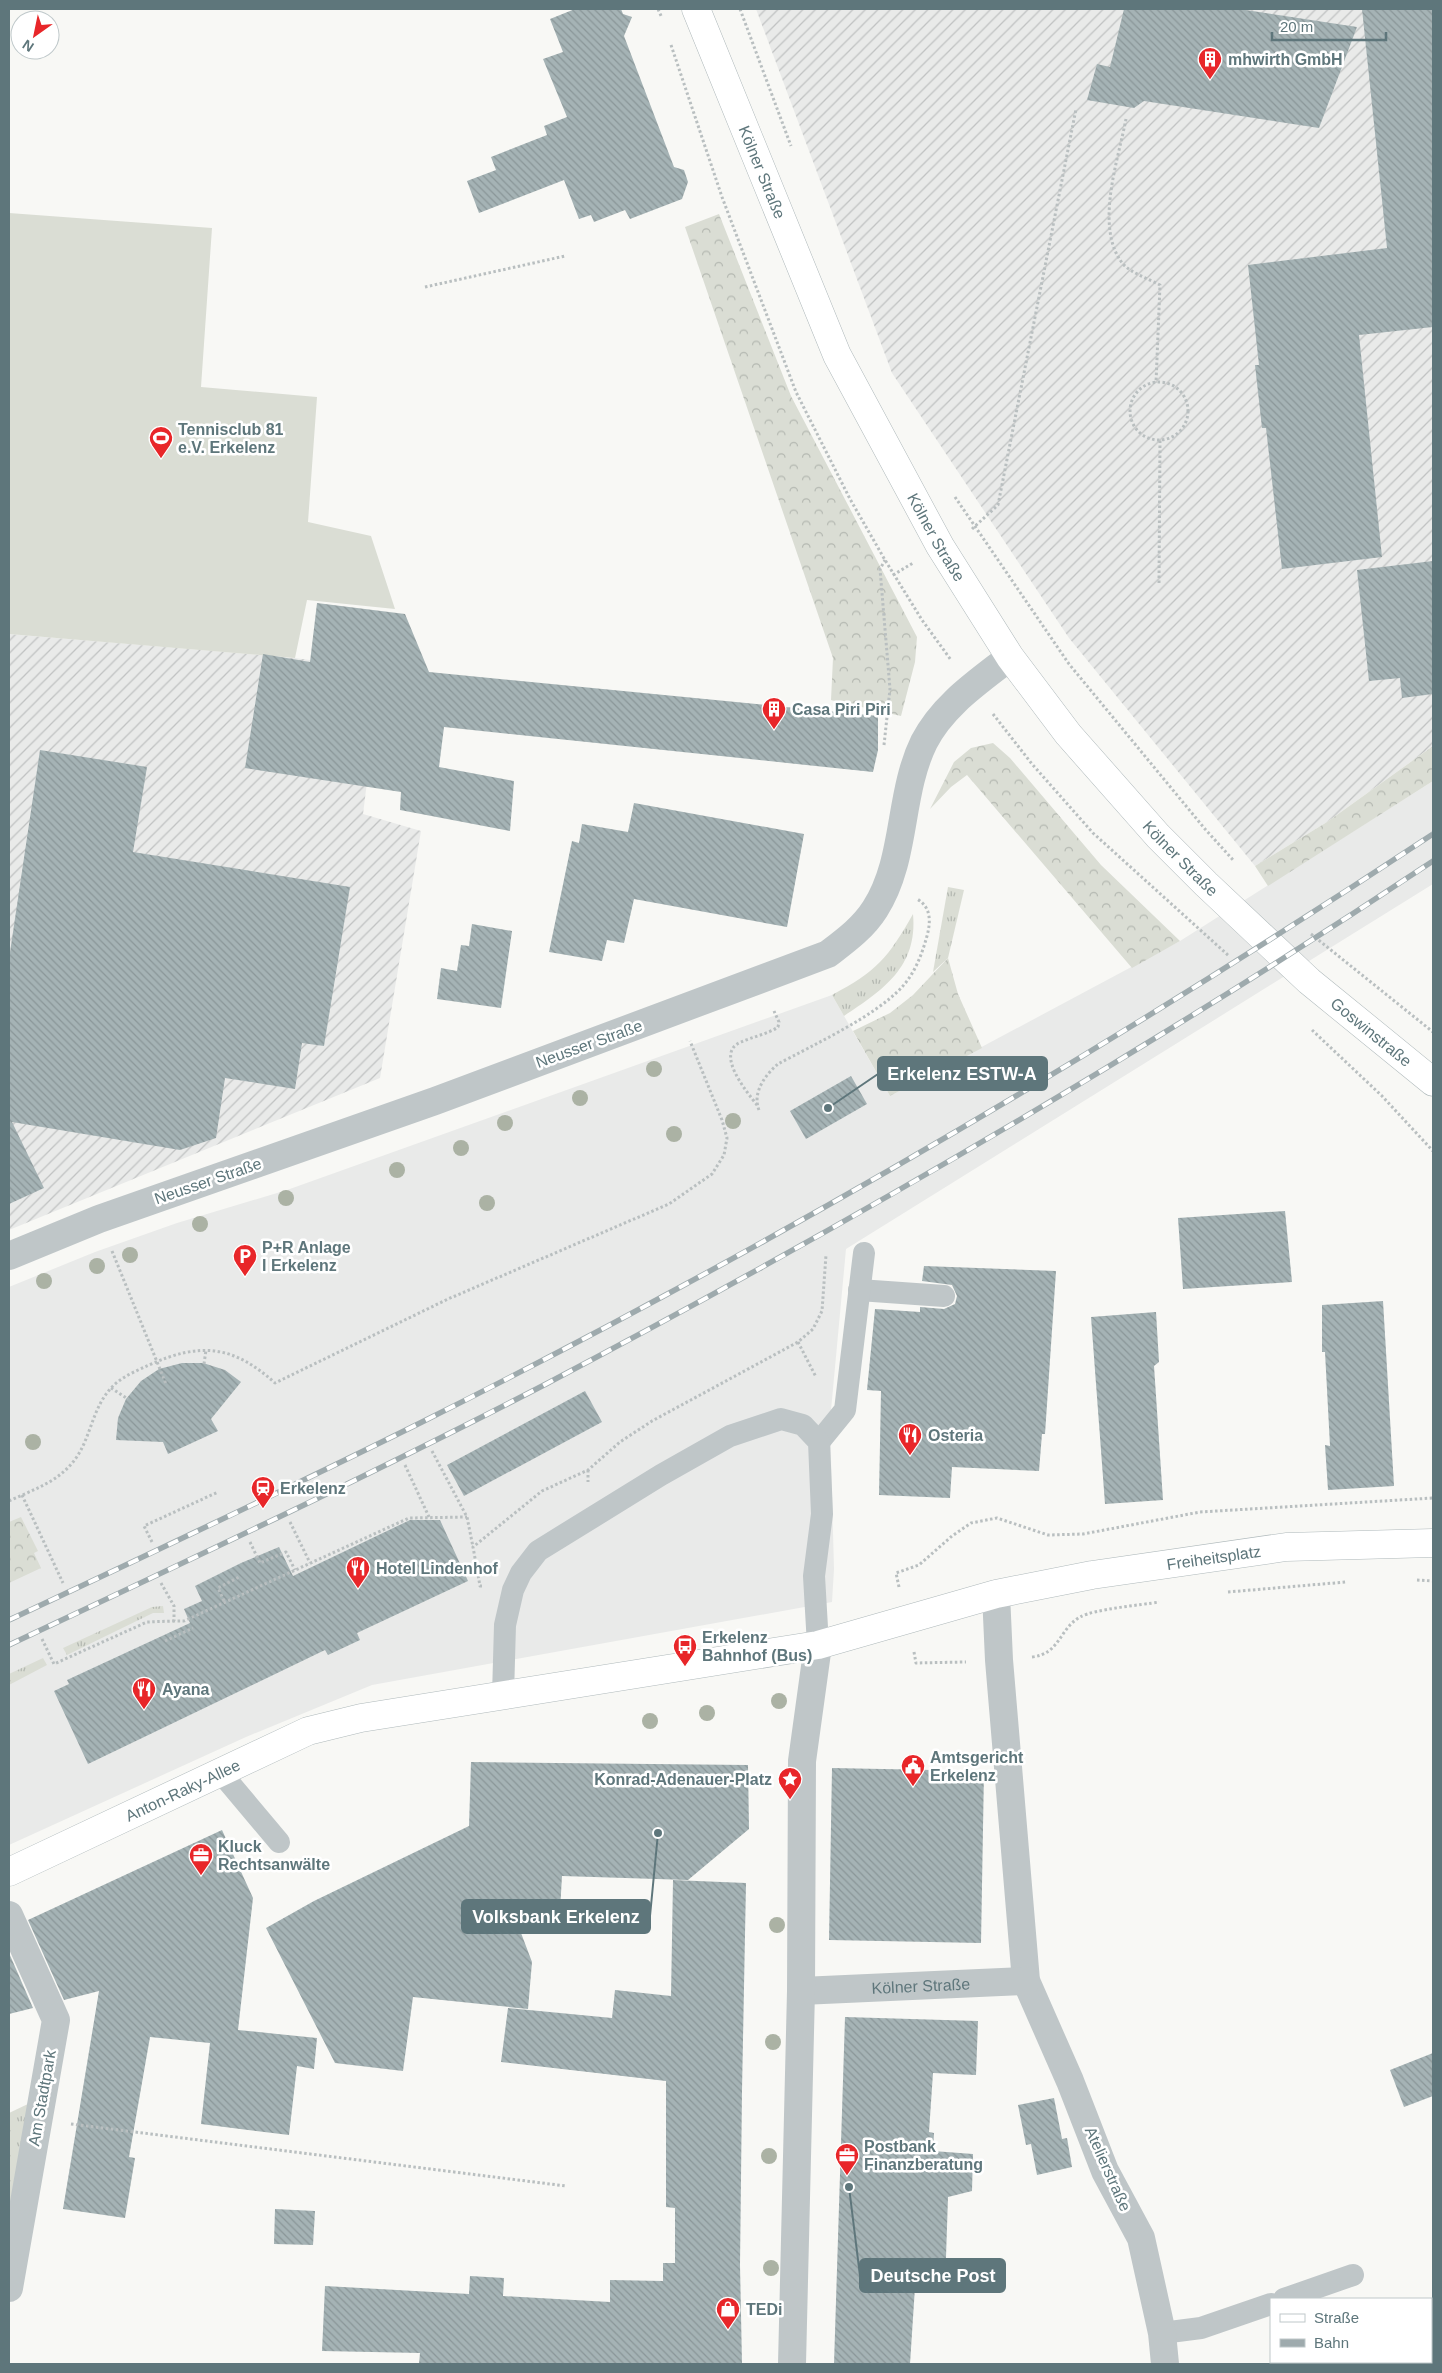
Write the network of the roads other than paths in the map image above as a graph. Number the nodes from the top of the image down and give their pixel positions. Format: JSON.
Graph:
{"nodes":[{"id":1,"x":696,"y":9,"type":"edge"},
{"id":2,"x":1010,"y":657,"type":"junction"},
{"id":3,"x":1309,"y":981,"type":"joint"},
{"id":4,"x":1433,"y":1082,"type":"edge"},
{"id":5,"x":864,"y":1252,"type":"dead end"},
{"id":6,"x":9,"y":1256,"type":"edge"},
{"id":7,"x":859,"y":1290,"type":"junction"},
{"id":8,"x":944,"y":1296,"type":"dead end"},
{"id":9,"x":819,"y":1442,"type":"junction"},
{"id":10,"x":1433,"y":1543,"type":"edge"},
{"id":11,"x":996,"y":1594,"type":"junction"},
{"id":12,"x":818,"y":1644,"type":"junction"},
{"id":13,"x":503,"y":1695,"type":"junction"},
{"id":14,"x":221,"y":1773,"type":"junction"},
{"id":15,"x":279,"y":1842,"type":"dead end"},
{"id":16,"x":9,"y":1872,"type":"edge"},
{"id":17,"x":9,"y":1915,"type":"edge"},
{"id":18,"x":800,"y":1978,"type":"junction"},
{"id":19,"x":1026,"y":1981,"type":"junction"},
{"id":20,"x":1353,"y":2275,"type":"dead end"},
{"id":21,"x":9,"y":2288,"type":"edge"},
{"id":22,"x":1287,"y":2298,"type":"edge"},
{"id":23,"x":1270,"y":2304,"type":"edge"},
{"id":24,"x":1162,"y":2333,"type":"junction"},
{"id":25,"x":792,"y":2364,"type":"edge"},
{"id":26,"x":1164,"y":2364,"type":"edge"}],
"edges":[{"from":1,"to":2,"type":"street","name":"Kölner Straße"},
{"from":2,"to":3,"type":"street","name":"Kölner Straße"},
{"from":2,"to":6,"type":"street","name":"Neusser Straße"},
{"from":3,"to":4,"type":"street","name":"Goswinstraße"},
{"from":5,"to":7,"type":"lane"},
{"from":7,"to":8,"type":"lane"},
{"from":7,"to":9,"type":"lane"},
{"from":9,"to":12,"type":"lane"},
{"from":9,"to":13,"type":"lane"},
{"from":10,"to":11,"type":"street","name":"Freiheitsplatz"},
{"from":11,"to":12,"type":"street"},
{"from":11,"to":19,"type":"street"},
{"from":12,"to":13,"type":"street"},
{"from":12,"to":18,"type":"street"},
{"from":13,"to":14,"type":"street","name":"Anton-Raky-Allee"},
{"from":14,"to":15,"type":"lane"},
{"from":14,"to":16,"type":"street","name":"Anton-Raky-Allee"},
{"from":17,"to":21,"type":"street","name":"Am Stadtpark"},
{"from":18,"to":19,"type":"street","name":"Kölner Straße"},
{"from":18,"to":25,"type":"street"},
{"from":19,"to":24,"type":"street","name":"Atelierstraße"},
{"from":20,"to":22,"type":"lane"},
{"from":23,"to":24,"type":"lane"},
{"from":24,"to":26,"type":"street","name":"Atelierstraße"}]}
